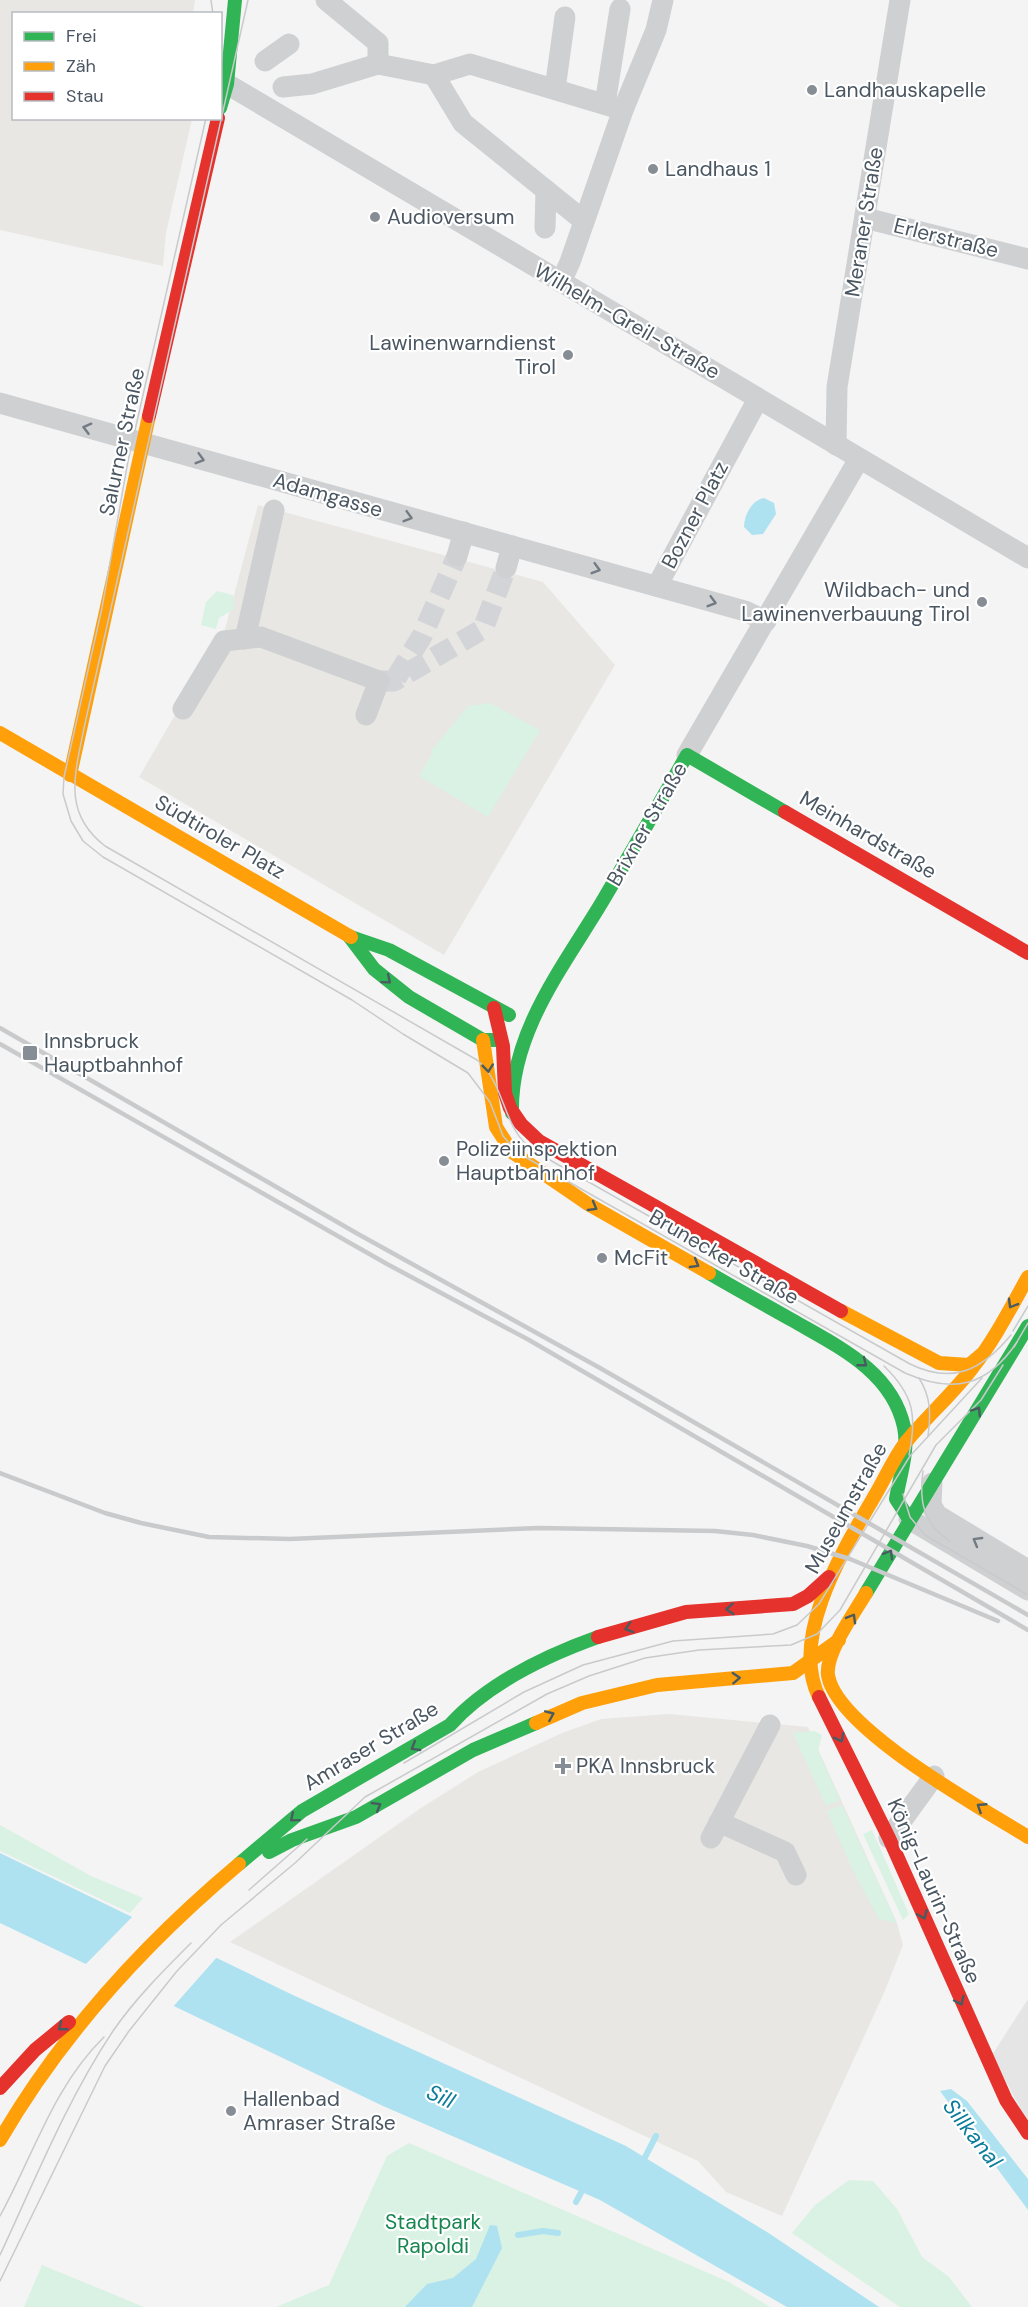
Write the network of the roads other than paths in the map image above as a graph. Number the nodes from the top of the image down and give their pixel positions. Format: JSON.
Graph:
{"nodes":[{"id":1,"x":235,"y":0,"type":"edge"},
{"id":2,"x":326,"y":0,"type":"edge"},
{"id":3,"x":663,"y":0,"type":"edge"},
{"id":4,"x":900,"y":0,"type":"edge"},
{"id":5,"x":620,"y":8,"type":"edge"},
{"id":6,"x":565,"y":17,"type":"dead end"},
{"id":7,"x":289,"y":44,"type":"dead end"},
{"id":8,"x":265,"y":61,"type":"dead end"},
{"id":9,"x":378,"y":63,"type":"junction"},
{"id":10,"x":434,"y":75,"type":"junction"},
{"id":11,"x":227,"y":84,"type":"junction"},
{"id":12,"x":283,"y":87,"type":"dead end"},
{"id":13,"x":555,"y":89,"type":"junction"},
{"id":14,"x":222,"y":101,"type":"edge"},
{"id":15,"x":614,"y":107,"type":"junction"},
{"id":16,"x":218,"y":120,"type":"edge"},
{"id":17,"x":506,"y":158,"type":"junction"},
{"id":18,"x":483,"y":159,"type":"dead end"},
{"id":19,"x":546,"y":190,"type":"junction"},
{"id":20,"x":865,"y":218,"type":"junction"},
{"id":21,"x":584,"y":221,"type":"junction"},
{"id":22,"x":545,"y":228,"type":"dead end"},
{"id":23,"x":1028,"y":259,"type":"edge"},
{"id":24,"x":561,"y":282,"type":"junction"},
{"id":25,"x":758,"y":399,"type":"junction"},
{"id":26,"x":0,"y":403,"type":"edge"},
{"id":27,"x":144,"y":443,"type":"junction"},
{"id":28,"x":836,"y":445,"type":"junction"},
{"id":29,"x":859,"y":459,"type":"junction"},
{"id":30,"x":274,"y":510,"type":"dead end"},
{"id":31,"x":464,"y":532,"type":"junction"},
{"id":32,"x":512,"y":546,"type":"junction"},
{"id":33,"x":457,"y":556,"type":"tunnel mouth"},
{"id":34,"x":1028,"y":558,"type":"edge"},
{"id":35,"x":506,"y":568,"type":"tunnel mouth"},
{"id":36,"x":657,"y":586,"type":"junction"},
{"id":37,"x":766,"y":621,"type":"junction"},
{"id":38,"x":245,"y":639,"type":"junction"},
{"id":39,"x":183,"y":709,"type":"dead end"},
{"id":40,"x":366,"y":715,"type":"dead end"},
{"id":41,"x":0,"y":733,"type":"edge"},
{"id":42,"x":687,"y":755,"type":"junction"},
{"id":43,"x":70,"y":775,"type":"junction"},
{"id":44,"x":349,"y":936,"type":"junction"},
{"id":45,"x":1028,"y":953,"type":"edge"},
{"id":46,"x":494,"y":1008,"type":"junction"},
{"id":47,"x":538,"y":1010,"type":"junction"},
{"id":48,"x":530,"y":1027,"type":"junction"},
{"id":49,"x":483,"y":1040,"type":"junction"},
{"id":50,"x":502,"y":1040,"type":"junction"},
{"id":51,"x":512,"y":1113,"type":"junction"},
{"id":52,"x":1028,"y":1277,"type":"edge"},
{"id":53,"x":1028,"y":1326,"type":"edge"},
{"id":54,"x":982,"y":1354,"type":"junction"},
{"id":55,"x":939,"y":1363,"type":"junction"},
{"id":56,"x":956,"y":1390,"type":"junction"},
{"id":57,"x":906,"y":1443,"type":"junction"},
{"id":58,"x":945,"y":1460,"type":"junction"},
{"id":59,"x":933,"y":1479,"type":"junction"},
{"id":60,"x":909,"y":1519,"type":"junction"},
{"id":61,"x":1028,"y":1570,"type":"edge"},
{"id":62,"x":830,"y":1576,"type":"junction"},
{"id":63,"x":1028,"y":1590,"type":"edge"},
{"id":64,"x":839,"y":1640,"type":"junction"},
{"id":65,"x":810,"y":1664,"type":"junction"},
{"id":66,"x":776,"y":1675,"type":"junction"},
{"id":67,"x":813,"y":1686,"type":"junction"},
{"id":68,"x":771,"y":1725,"type":"dead end"},
{"id":69,"x":934,"y":1776,"type":"junction"},
{"id":70,"x":1028,"y":1837,"type":"edge"},
{"id":71,"x":889,"y":1838,"type":"junction"},
{"id":72,"x":796,"y":1875,"type":"dead end"},
{"id":73,"x":213,"y":1886,"type":"junction"},
{"id":74,"x":108,"y":1991,"type":"junction"},
{"id":75,"x":3,"y":2078,"type":"edge"},
{"id":76,"x":31,"y":2087,"type":"junction"},
{"id":77,"x":1028,"y":2133,"type":"edge"},
{"id":78,"x":0,"y":2140,"type":"edge"}],
"edges":[{"from":1,"to":11,"type":"street"},
{"from":2,"to":9,"type":"street"},
{"from":3,"to":15,"type":"street"},
{"from":4,"to":20,"type":"street","name":"Meraner Straße"},
{"from":5,"to":15,"type":"street"},
{"from":6,"to":13,"type":"street"},
{"from":7,"to":8,"type":"street"},
{"from":9,"to":10,"type":"street"},
{"from":9,"to":12,"type":"street"},
{"from":10,"to":13,"type":"street"},
{"from":10,"to":17,"type":"street"},
{"from":11,"to":14,"type":"street"},
{"from":11,"to":24,"type":"street","name":"Wilhelm-Greil-Straße"},
{"from":13,"to":15,"type":"street"},
{"from":15,"to":21,"type":"street"},
{"from":16,"to":27,"type":"street","name":"Salurner Straße"},
{"from":17,"to":18,"type":"street"},
{"from":17,"to":19,"type":"street"},
{"from":19,"to":21,"type":"street"},
{"from":19,"to":22,"type":"street"},
{"from":20,"to":23,"type":"street","name":"Erlerstraße"},
{"from":20,"to":28,"type":"street","name":"Meraner Straße"},
{"from":21,"to":24,"type":"street"},
{"from":24,"to":25,"type":"street","name":"Wilhelm-Greil-Straße"},
{"from":25,"to":28,"type":"street","name":"Wilhelm-Greil-Straße"},
{"from":25,"to":36,"type":"street","name":"Bozner Platz"},
{"from":27,"to":26,"type":"street","name":"Adamgasse","one_way":true},
{"from":27,"to":31,"type":"street","name":"Adamgasse","one_way":true},
{"from":27,"to":43,"type":"street","name":"Salurner Straße"},
{"from":28,"to":29,"type":"street","name":"Wilhelm-Greil-Straße"},
{"from":29,"to":34,"type":"street","name":"Wilhelm-Greil-Straße"},
{"from":29,"to":37,"type":"street"},
{"from":30,"to":38,"type":"street"},
{"from":31,"to":32,"type":"street","name":"Adamgasse"},
{"from":31,"to":33,"type":"street"},
{"from":32,"to":35,"type":"street"},
{"from":32,"to":36,"type":"street","name":"Adamgasse","one_way":true},
{"from":36,"to":37,"type":"street","name":"Bozner Platz","one_way":true},
{"from":37,"to":42,"type":"street","name":"Brixner Straße"},
{"from":38,"to":39,"type":"street"},
{"from":38,"to":40,"type":"street"},
{"from":41,"to":43,"type":"street","name":"Südtiroler Platz"},
{"from":42,"to":45,"type":"street","name":"Meinhardstraße"},
{"from":42,"to":47,"type":"street","name":"Brixner Straße"},
{"from":43,"to":44,"type":"street","name":"Südtiroler Platz"},
{"from":44,"to":46,"type":"street","name":"Südtiroler Platz"},
{"from":44,"to":49,"type":"street","name":"Südtiroler Platz","one_way":true},
{"from":46,"to":47,"type":"street","name":"Südtiroler Platz"},
{"from":46,"to":50,"type":"street"},
{"from":47,"to":48,"type":"street","name":"Brixner Straße"},
{"from":48,"to":50,"type":"street"},
{"from":48,"to":51,"type":"street"},
{"from":49,"to":50,"type":"street"},
{"from":49,"to":57,"type":"street","name":"Brunecker Straße","one_way":true},
{"from":50,"to":51,"type":"street"},
{"from":51,"to":55,"type":"street","name":"Brunecker Straße"},
{"from":52,"to":54,"type":"street","name":"Museumstraße","one_way":true},
{"from":58,"to":53,"type":"street","one_way":true},
{"from":54,"to":55,"type":"street","name":"Brunecker Straße"},
{"from":54,"to":56,"type":"street","name":"Museumstraße"},
{"from":55,"to":56,"type":"street","name":"Brunecker Straße"},
{"from":56,"to":57,"type":"street","name":"Museumstraße"},
{"from":56,"to":58,"type":"street"},
{"from":57,"to":60,"type":"street"},
{"from":57,"to":62,"type":"street","name":"Museumstraße"},
{"from":58,"to":59,"type":"street"},
{"from":59,"to":60,"type":"street"},
{"from":61,"to":59,"type":"street","one_way":true},
{"from":60,"to":63,"type":"street"},
{"from":64,"to":60,"type":"street","one_way":true},
{"from":62,"to":65,"type":"street","name":"Museumstraße"},
{"from":62,"to":73,"type":"street","name":"Amraser Straße","one_way":true},
{"from":64,"to":65,"type":"street"},
{"from":64,"to":69,"type":"street"},
{"from":65,"to":66,"type":"street","name":"Amraser Straße"},
{"from":65,"to":67,"type":"street","name":"König-Laurin-Straße"},
{"from":66,"to":67,"type":"street"},
{"from":73,"to":66,"type":"street","name":"Amraser Straße","one_way":true},
{"from":67,"to":71,"type":"street","name":"König-Laurin-Straße","one_way":true},
{"from":68,"to":72,"type":"street"},
{"from":70,"to":69,"type":"street","one_way":true},
{"from":69,"to":71,"type":"street"},
{"from":71,"to":77,"type":"street","name":"König-Laurin-Straße","one_way":true},
{"from":73,"to":74,"type":"street","name":"Amraser Straße"},
{"from":74,"to":75,"type":"street","name":"Amraser Straße","one_way":true},
{"from":74,"to":76,"type":"street","name":"Amraser Straße"},
{"from":75,"to":76,"type":"street"},
{"from":76,"to":78,"type":"street","name":"Amraser Straße"}]}
